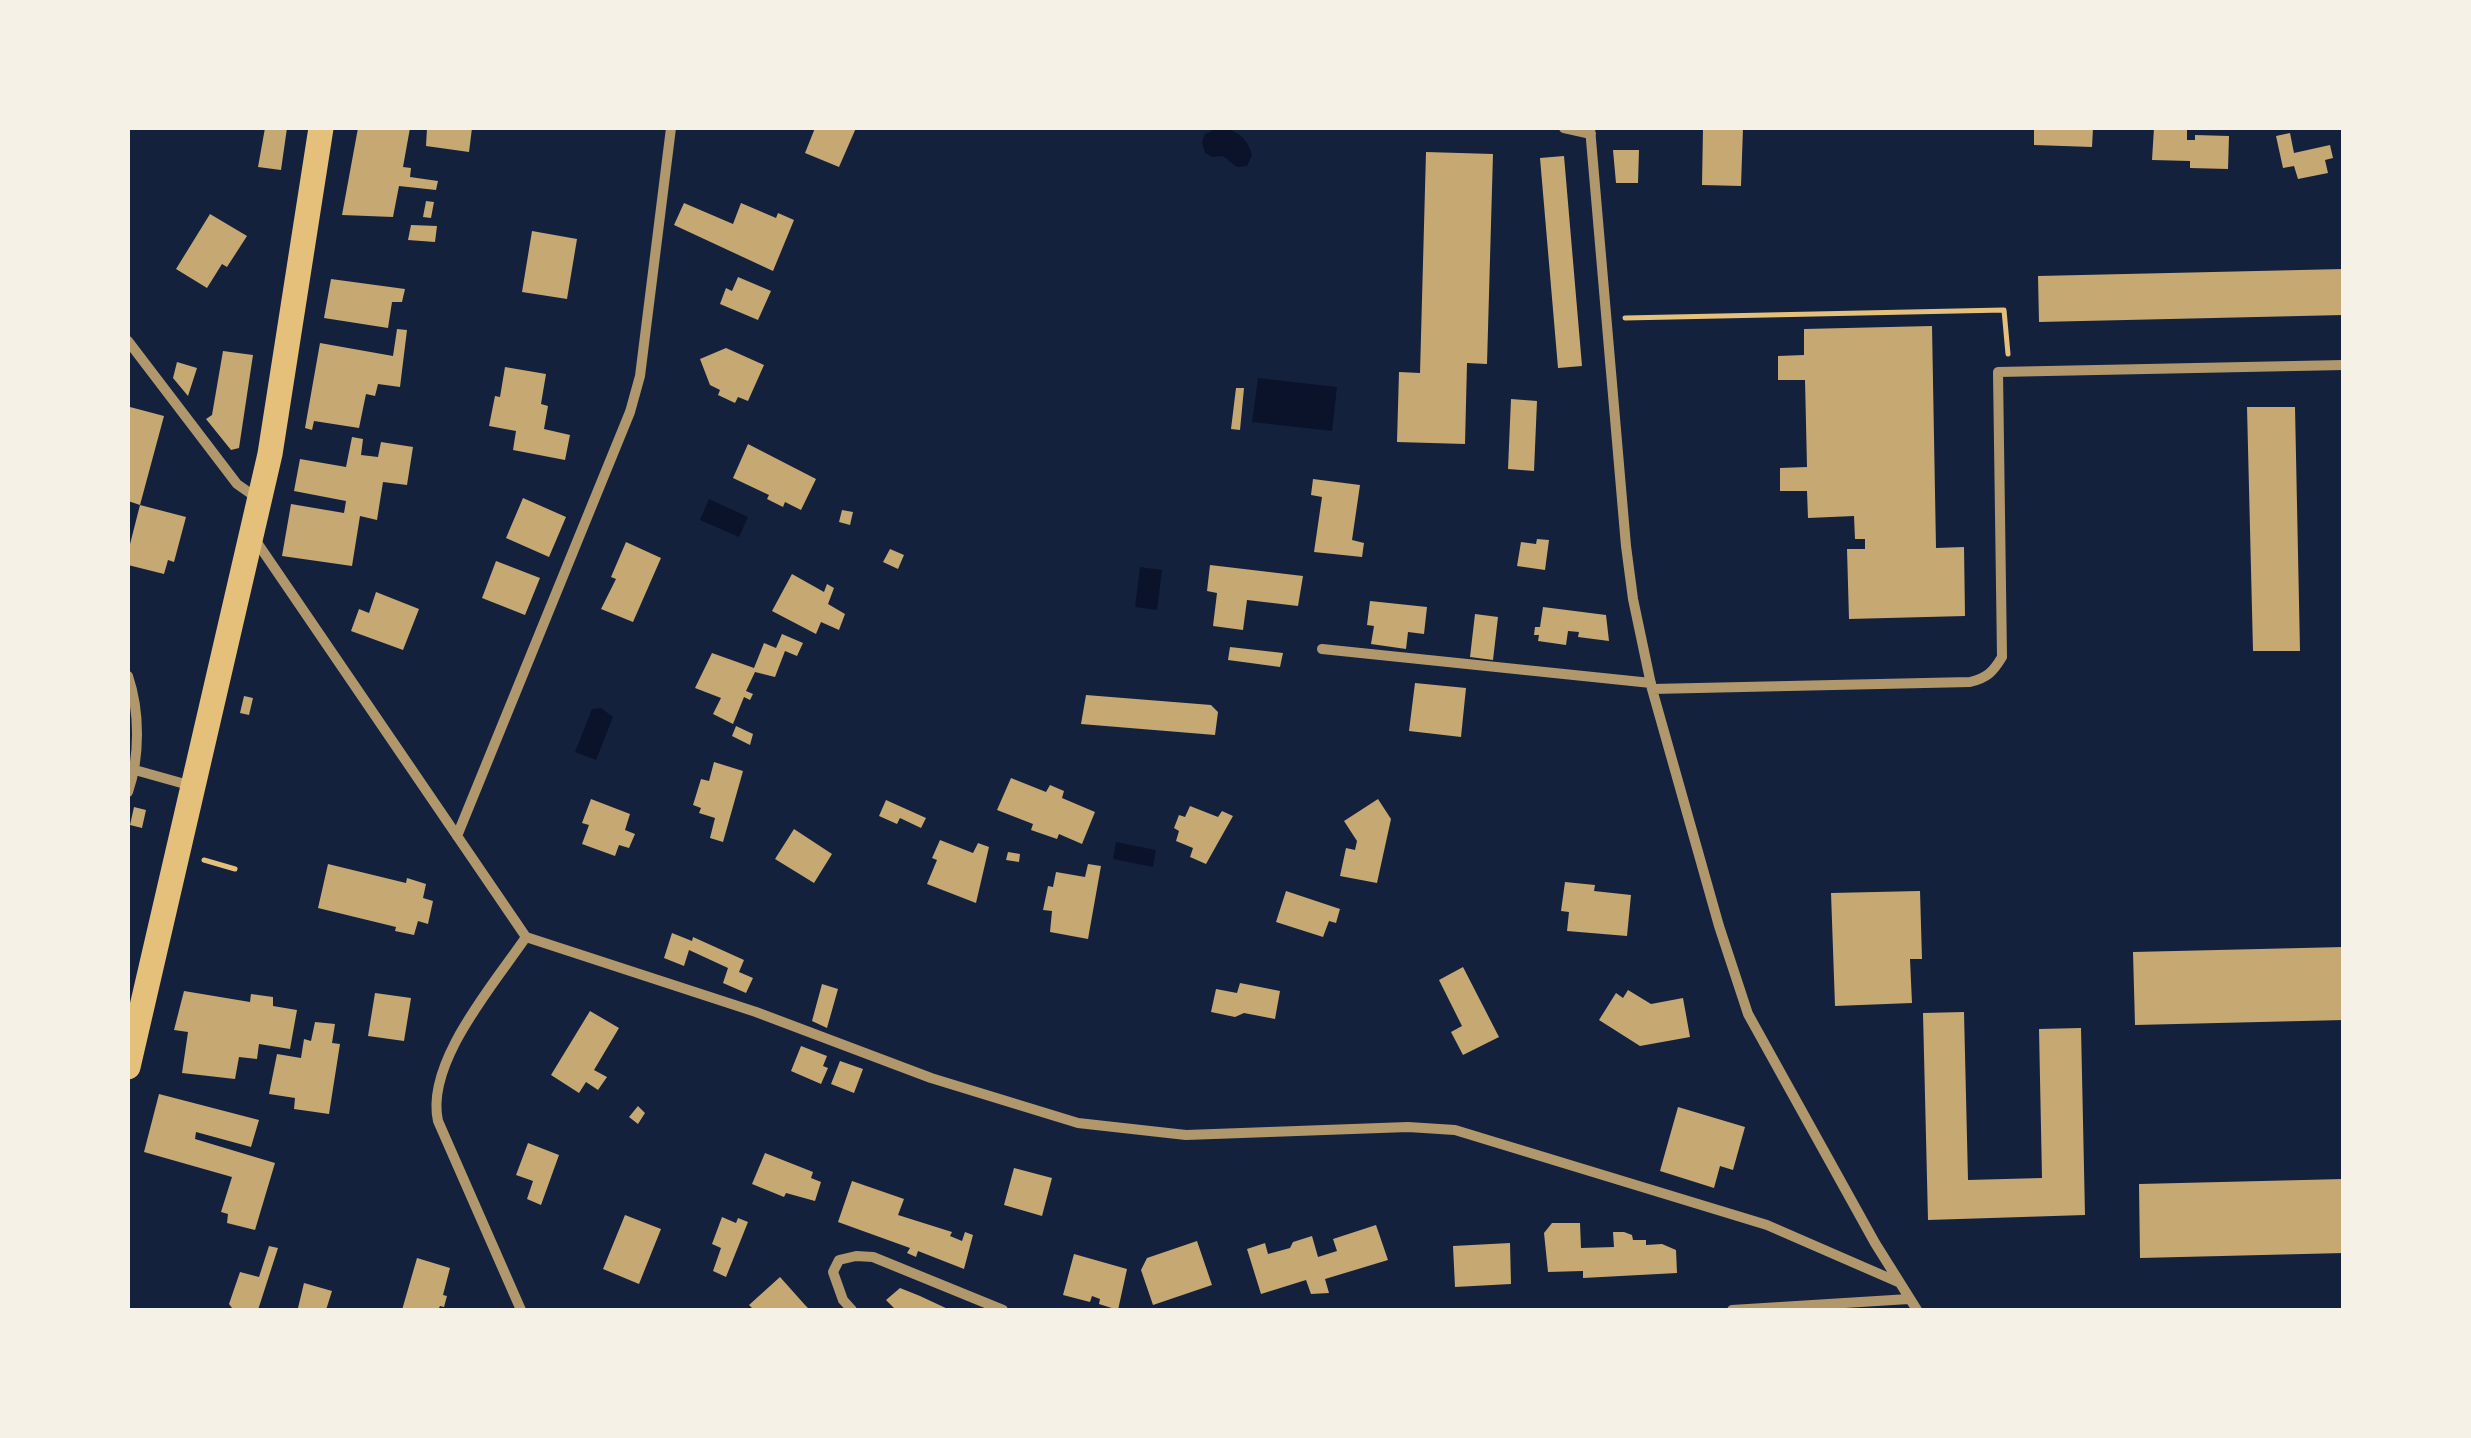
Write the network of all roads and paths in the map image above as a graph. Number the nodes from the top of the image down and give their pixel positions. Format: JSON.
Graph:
{"nodes":[{"id":1,"x":320,"y":128,"type":"edge"},
{"id":2,"x":671,"y":128,"type":"edge"},
{"id":3,"x":1564,"y":128,"type":"edge"},
{"id":4,"x":1590,"y":131,"type":"edge"},
{"id":5,"x":1607,"y":319,"type":"junction"},
{"id":6,"x":128,"y":341,"type":"edge"},
{"id":7,"x":2344,"y":365,"type":"edge"},
{"id":8,"x":2010,"y":372,"type":"junction"},
{"id":9,"x":260,"y":500,"type":"junction"},
{"id":10,"x":252,"y":536,"type":"junction"},
{"id":11,"x":1322,"y":649,"type":"dead end"},
{"id":12,"x":128,"y":676,"type":"edge"},
{"id":13,"x":1651,"y":686,"type":"junction"},
{"id":14,"x":135,"y":770,"type":"junction"},
{"id":15,"x":194,"y":786,"type":"junction"},
{"id":16,"x":128,"y":792,"type":"edge"},
{"id":17,"x":457,"y":836,"type":"junction"},
{"id":18,"x":202,"y":859,"type":"dead end"},
{"id":19,"x":235,"y":869,"type":"dead end"},
{"id":20,"x":526,"y":937,"type":"junction"},
{"id":21,"x":128,"y":1066,"type":"edge"},
{"id":22,"x":1898,"y":1282,"type":"junction"},
{"id":23,"x":1909,"y":1299,"type":"junction"},
{"id":24,"x":522,"y":1310,"type":"edge"},
{"id":25,"x":852,"y":1310,"type":"edge"},
{"id":26,"x":1002,"y":1310,"type":"edge"},
{"id":27,"x":1732,"y":1310,"type":"edge"},
{"id":28,"x":1755,"y":1310,"type":"edge"},
{"id":29,"x":1917,"y":1310,"type":"edge"}],
"edges":[{"from":1,"to":9,"type":"main road"},
{"from":2,"to":17,"type":"street"},
{"from":3,"to":4,"type":"street"},
{"from":4,"to":5,"type":"street"},
{"from":5,"to":8,"type":"path"},
{"from":5,"to":13,"type":"street"},
{"from":6,"to":9,"type":"street"},
{"from":7,"to":8,"type":"street"},
{"from":8,"to":13,"type":"street"},
{"from":9,"to":10,"type":"main road"},
{"from":10,"to":15,"type":"main road"},
{"from":10,"to":17,"type":"street"},
{"from":11,"to":13,"type":"street"},
{"from":12,"to":14,"type":"street"},
{"from":13,"to":22,"type":"street"},
{"from":14,"to":15,"type":"street"},
{"from":14,"to":16,"type":"street"},
{"from":15,"to":21,"type":"main road"},
{"from":17,"to":20,"type":"street"},
{"from":18,"to":19,"type":"path"},
{"from":20,"to":22,"type":"street"},
{"from":20,"to":24,"type":"street"},
{"from":22,"to":23,"type":"street"},
{"from":23,"to":28,"type":"street"},
{"from":23,"to":29,"type":"street"},
{"from":25,"to":26,"type":"street"},
{"from":27,"to":28,"type":"street"}]}
